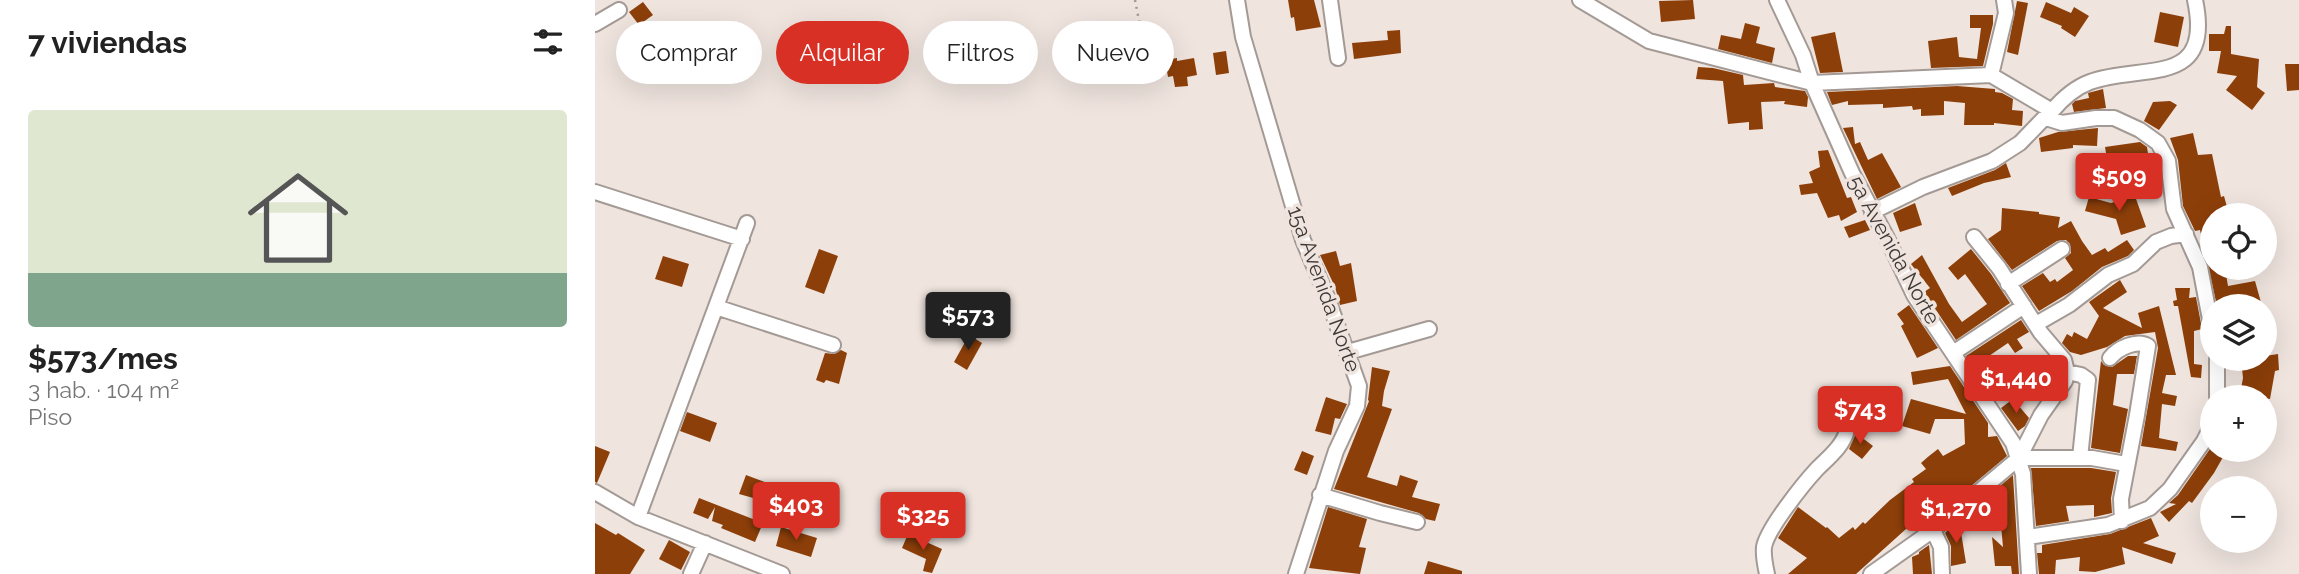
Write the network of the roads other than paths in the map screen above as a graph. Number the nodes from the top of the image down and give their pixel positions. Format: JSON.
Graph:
{"nodes":[{"id":1,"x":1237,"y":0,"type":"edge"},
{"id":2,"x":1330,"y":0,"type":"edge"},
{"id":3,"x":1580,"y":0,"type":"edge"},
{"id":4,"x":1777,"y":0,"type":"edge"},
{"id":5,"x":2004,"y":0,"type":"edge"},
{"id":6,"x":2195,"y":0,"type":"edge"},
{"id":7,"x":619,"y":10,"type":"dead end"},
{"id":8,"x":595,"y":24,"type":"edge"},
{"id":9,"x":1338,"y":58,"type":"dead end"},
{"id":10,"x":1991,"y":75,"type":"junction"},
{"id":11,"x":1812,"y":83,"type":"junction"},
{"id":12,"x":2049,"y":114,"type":"junction"},
{"id":13,"x":595,"y":192,"type":"edge"},
{"id":14,"x":1872,"y":212,"type":"junction"},
{"id":15,"x":747,"y":223,"type":"dead end"},
{"id":16,"x":2186,"y":234,"type":"junction"},
{"id":17,"x":1974,"y":237,"type":"dead end"},
{"id":18,"x":742,"y":239,"type":"junction"},
{"id":19,"x":2062,"y":249,"type":"dead end"},
{"id":20,"x":2008,"y":284,"type":"junction"},
{"id":21,"x":2205,"y":294,"type":"edge"},
{"id":22,"x":2024,"y":306,"type":"junction"},
{"id":23,"x":716,"y":307,"type":"junction"},
{"id":24,"x":2036,"y":324,"type":"junction"},
{"id":25,"x":1429,"y":329,"type":"dead end"},
{"id":26,"x":833,"y":345,"type":"dead end"},
{"id":27,"x":1348,"y":352,"type":"junction"},
{"id":28,"x":1953,"y":353,"type":"junction"},
{"id":29,"x":2110,"y":358,"type":"dead end"},
{"id":30,"x":2067,"y":372,"type":"junction"},
{"id":31,"x":1847,"y":430,"type":"dead end"},
{"id":32,"x":2200,"y":446,"type":"edge"},
{"id":33,"x":2019,"y":458,"type":"junction"},
{"id":34,"x":2080,"y":458,"type":"junction"},
{"id":35,"x":2126,"y":464,"type":"junction"},
{"id":36,"x":595,"y":492,"type":"edge"},
{"id":37,"x":1320,"y":495,"type":"junction"},
{"id":38,"x":638,"y":517,"type":"junction"},
{"id":39,"x":2122,"y":521,"type":"junction"},
{"id":40,"x":1417,"y":522,"type":"dead end"},
{"id":41,"x":1933,"y":530,"type":"junction"},
{"id":42,"x":2028,"y":537,"type":"junction"},
{"id":43,"x":705,"y":543,"type":"junction"},
{"id":44,"x":1301,"y":573,"type":"edge"},
{"id":45,"x":691,"y":574,"type":"edge"},
{"id":46,"x":782,"y":574,"type":"edge"},
{"id":47,"x":1767,"y":574,"type":"edge"},
{"id":48,"x":1871,"y":574,"type":"edge"},
{"id":49,"x":1942,"y":574,"type":"edge"},
{"id":50,"x":2029,"y":574,"type":"edge"}],
"edges":[{"from":1,"to":27,"type":"street","name":"15a Avenida Norte"},
{"from":2,"to":9,"type":"street"},
{"from":3,"to":11,"type":"street"},
{"from":4,"to":11,"type":"street","name":"5a Avenida Norte"},
{"from":5,"to":10,"type":"street"},
{"from":6,"to":12,"type":"street"},
{"from":7,"to":8,"type":"street"},
{"from":10,"to":11,"type":"street"},
{"from":10,"to":12,"type":"street"},
{"from":11,"to":14,"type":"street","name":"5a Avenida Norte"},
{"from":12,"to":14,"type":"street"},
{"from":12,"to":16,"type":"street"},
{"from":13,"to":18,"type":"street"},
{"from":14,"to":28,"type":"street","name":"5a Avenida Norte"},
{"from":15,"to":18,"type":"street"},
{"from":16,"to":21,"type":"street"},
{"from":16,"to":24,"type":"street"},
{"from":17,"to":20,"type":"street"},
{"from":18,"to":23,"type":"street"},
{"from":19,"to":20,"type":"street"},
{"from":20,"to":22,"type":"street"},
{"from":22,"to":24,"type":"street"},
{"from":22,"to":28,"type":"street"},
{"from":23,"to":26,"type":"street"},
{"from":23,"to":38,"type":"street"},
{"from":24,"to":30,"type":"street"},
{"from":25,"to":27,"type":"street"},
{"from":27,"to":37,"type":"street","name":"15a Avenida Norte"},
{"from":28,"to":33,"type":"street","name":"5a Avenida Norte"},
{"from":29,"to":35,"type":"street"},
{"from":30,"to":33,"type":"street"},
{"from":30,"to":34,"type":"street"},
{"from":31,"to":47,"type":"street"},
{"from":32,"to":39,"type":"street"},
{"from":33,"to":34,"type":"street"},
{"from":33,"to":41,"type":"street"},
{"from":33,"to":42,"type":"street","name":"5a Avenida Norte"},
{"from":34,"to":35,"type":"street"},
{"from":35,"to":39,"type":"street"},
{"from":36,"to":38,"type":"street"},
{"from":37,"to":40,"type":"street"},
{"from":37,"to":44,"type":"street","name":"15a Avenida Norte"},
{"from":38,"to":43,"type":"street"},
{"from":39,"to":42,"type":"street"},
{"from":41,"to":48,"type":"street"},
{"from":41,"to":49,"type":"street"},
{"from":42,"to":50,"type":"street","name":"5a Avenida Norte"},
{"from":43,"to":45,"type":"street"},
{"from":43,"to":46,"type":"street"}]}
